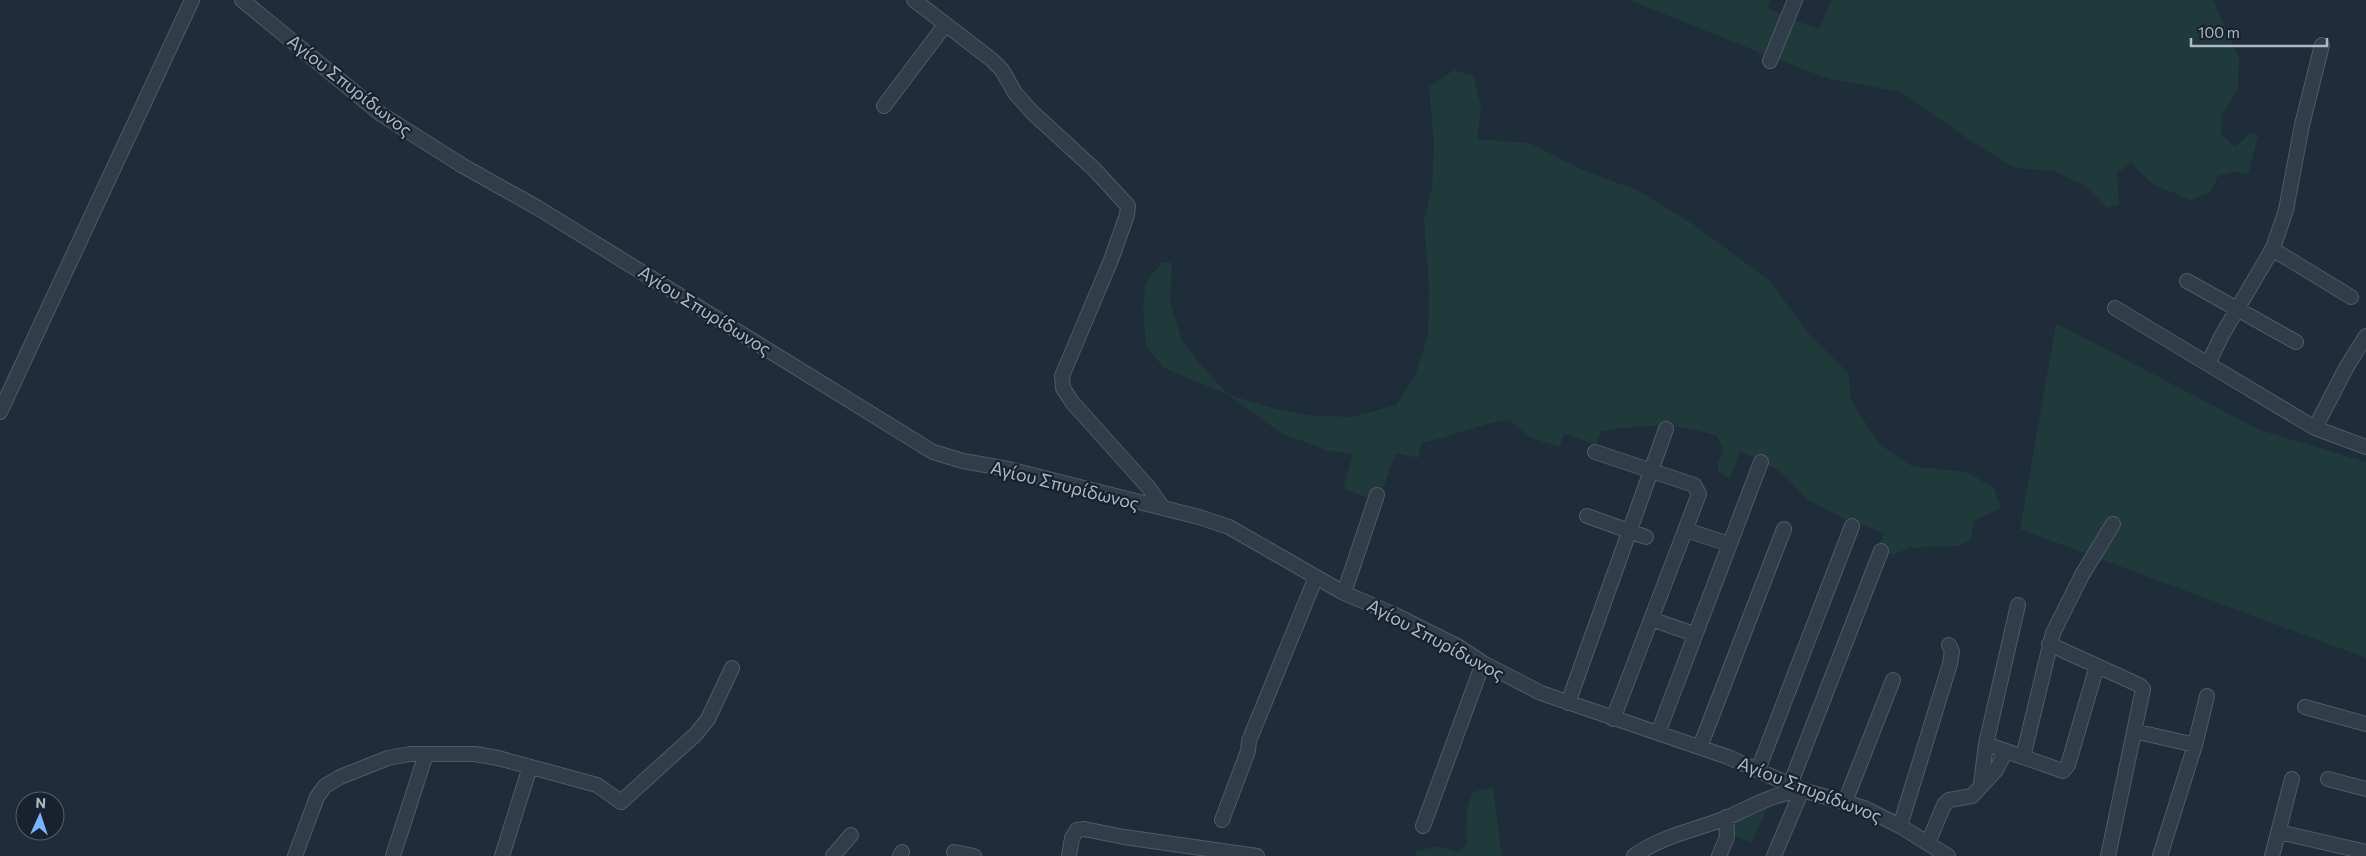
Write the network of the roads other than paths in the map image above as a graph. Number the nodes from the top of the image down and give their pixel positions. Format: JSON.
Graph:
{"nodes":[{"id":1,"x":192,"y":0,"type":"edge"},
{"id":2,"x":242,"y":0,"type":"edge"},
{"id":3,"x":914,"y":0,"type":"edge"},
{"id":4,"x":1795,"y":0,"type":"edge"},
{"id":5,"x":944,"y":25,"type":"junction"},
{"id":6,"x":2322,"y":45,"type":"dead end"},
{"id":7,"x":1770,"y":61,"type":"dead end"},
{"id":8,"x":884,"y":106,"type":"dead end"},
{"id":9,"x":2272,"y":249,"type":"junction"},
{"id":10,"x":2187,"y":281,"type":"dead end"},
{"id":11,"x":2351,"y":297,"type":"dead end"},
{"id":12,"x":2114,"y":308,"type":"dead end"},
{"id":13,"x":2237,"y":308,"type":"junction"},
{"id":14,"x":2366,"y":336,"type":"edge"},
{"id":15,"x":2296,"y":342,"type":"dead end"},
{"id":16,"x":2208,"y":364,"type":"junction"},
{"id":17,"x":0,"y":412,"type":"edge"},
{"id":18,"x":2314,"y":428,"type":"junction"},
{"id":19,"x":1666,"y":429,"type":"dead end"},
{"id":20,"x":2366,"y":447,"type":"edge"},
{"id":21,"x":1594,"y":452,"type":"dead end"},
{"id":22,"x":1761,"y":462,"type":"dead end"},
{"id":23,"x":1652,"y":472,"type":"junction"},
{"id":24,"x":1377,"y":495,"type":"dead end"},
{"id":25,"x":1163,"y":508,"type":"junction"},
{"id":26,"x":1587,"y":516,"type":"dead end"},
{"id":27,"x":2113,"y":524,"type":"dead end"},
{"id":28,"x":1852,"y":526,"type":"dead end"},
{"id":29,"x":1784,"y":529,"type":"dead end"},
{"id":30,"x":1686,"y":530,"type":"junction"},
{"id":31,"x":1631,"y":531,"type":"junction"},
{"id":32,"x":1646,"y":536,"type":"dead end"},
{"id":33,"x":1729,"y":544,"type":"junction"},
{"id":34,"x":1881,"y":551,"type":"dead end"},
{"id":35,"x":1316,"y":577,"type":"junction"},
{"id":36,"x":1344,"y":593,"type":"junction"},
{"id":37,"x":2018,"y":605,"type":"dead end"},
{"id":38,"x":1651,"y":620,"type":"junction"},
{"id":39,"x":1694,"y":634,"type":"junction"},
{"id":40,"x":2049,"y":644,"type":"junction"},
{"id":41,"x":1949,"y":645,"type":"dead end"},
{"id":42,"x":1482,"y":664,"type":"junction"},
{"id":43,"x":2097,"y":666,"type":"junction"},
{"id":44,"x":732,"y":668,"type":"dead end"},
{"id":45,"x":1893,"y":680,"type":"dead end"},
{"id":46,"x":2207,"y":696,"type":"dead end"},
{"id":47,"x":1568,"y":703,"type":"junction"},
{"id":48,"x":2305,"y":707,"type":"dead end"},
{"id":49,"x":1613,"y":719,"type":"junction"},
{"id":50,"x":2366,"y":724,"type":"edge"},
{"id":51,"x":2134,"y":731,"type":"junction"},
{"id":52,"x":1658,"y":733,"type":"junction"},
{"id":53,"x":1986,"y":744,"type":"junction"},
{"id":54,"x":2195,"y":745,"type":"junction"},
{"id":55,"x":1700,"y":748,"type":"junction"},
{"id":56,"x":2006,"y":751,"type":"junction"},
{"id":57,"x":426,"y":754,"type":"junction"},
{"id":58,"x":2023,"y":757,"type":"junction"},
{"id":59,"x":530,"y":767,"type":"junction"},
{"id":60,"x":1758,"y":770,"type":"junction"},
{"id":61,"x":2292,"y":779,"type":"dead end"},
{"id":62,"x":2328,"y":779,"type":"dead end"},
{"id":63,"x":1981,"y":784,"type":"junction"},
{"id":64,"x":1791,"y":785,"type":"junction"},
{"id":65,"x":2366,"y":789,"type":"edge"},
{"id":66,"x":1774,"y":795,"type":"junction"},
{"id":67,"x":1845,"y":802,"type":"junction"},
{"id":68,"x":1726,"y":818,"type":"junction"},
{"id":69,"x":1222,"y":820,"type":"dead end"},
{"id":70,"x":1423,"y":826,"type":"dead end"},
{"id":71,"x":1900,"y":826,"type":"junction"},
{"id":72,"x":2279,"y":832,"type":"junction"},
{"id":73,"x":850,"y":835,"type":"dead end"},
{"id":74,"x":1928,"y":843,"type":"junction"},
{"id":75,"x":954,"y":852,"type":"dead end"},
{"id":76,"x":2366,"y":852,"type":"edge"},
{"id":77,"x":296,"y":856,"type":"edge"},
{"id":78,"x":393,"y":856,"type":"edge"},
{"id":79,"x":502,"y":856,"type":"edge"},
{"id":80,"x":833,"y":856,"type":"edge"},
{"id":81,"x":974,"y":856,"type":"edge"},
{"id":82,"x":1069,"y":856,"type":"edge"},
{"id":83,"x":1258,"y":856,"type":"edge"},
{"id":84,"x":1634,"y":856,"type":"edge"},
{"id":85,"x":1719,"y":856,"type":"edge"},
{"id":86,"x":1774,"y":856,"type":"edge"},
{"id":87,"x":1948,"y":856,"type":"edge"},
{"id":88,"x":2108,"y":856,"type":"edge"},
{"id":89,"x":2160,"y":856,"type":"edge"},
{"id":90,"x":2272,"y":856,"type":"edge"}],
"edges":[{"from":1,"to":17,"type":"street"},
{"from":2,"to":25,"type":"street","name":"Αγίου Σπυρίδωνος"},
{"from":3,"to":5,"type":"street"},
{"from":4,"to":7,"type":"street"},
{"from":5,"to":8,"type":"street"},
{"from":5,"to":25,"type":"street"},
{"from":6,"to":9,"type":"street"},
{"from":9,"to":11,"type":"street"},
{"from":9,"to":13,"type":"street"},
{"from":10,"to":13,"type":"street"},
{"from":12,"to":16,"type":"street"},
{"from":13,"to":15,"type":"street"},
{"from":13,"to":16,"type":"street"},
{"from":14,"to":18,"type":"street"},
{"from":16,"to":18,"type":"street"},
{"from":18,"to":20,"type":"street"},
{"from":19,"to":23,"type":"street"},
{"from":21,"to":23,"type":"street"},
{"from":22,"to":33,"type":"street"},
{"from":23,"to":30,"type":"street"},
{"from":23,"to":31,"type":"street"},
{"from":24,"to":36,"type":"street"},
{"from":25,"to":35,"type":"street","name":"Αγίου Σπυρίδωνος"},
{"from":26,"to":31,"type":"street"},
{"from":27,"to":40,"type":"street"},
{"from":28,"to":60,"type":"street"},
{"from":29,"to":55,"type":"street"},
{"from":30,"to":33,"type":"street"},
{"from":30,"to":38,"type":"street"},
{"from":31,"to":32,"type":"street"},
{"from":31,"to":47,"type":"street"},
{"from":33,"to":39,"type":"street"},
{"from":34,"to":64,"type":"street"},
{"from":35,"to":36,"type":"street","name":"Αγίου Σπυρίδωνος"},
{"from":35,"to":69,"type":"street"},
{"from":36,"to":42,"type":"street","name":"Αγίου Σπυρίδωνος"},
{"from":37,"to":53,"type":"street"},
{"from":38,"to":39,"type":"street"},
{"from":38,"to":49,"type":"street"},
{"from":39,"to":52,"type":"street"},
{"from":40,"to":43,"type":"street"},
{"from":40,"to":58,"type":"street"},
{"from":41,"to":71,"type":"street"},
{"from":42,"to":47,"type":"street","name":"Αγίου Σπυρίδωνος"},
{"from":42,"to":70,"type":"street"},
{"from":43,"to":51,"type":"street"},
{"from":43,"to":58,"type":"street"},
{"from":44,"to":59,"type":"street"},
{"from":45,"to":67,"type":"street"},
{"from":46,"to":54,"type":"street"},
{"from":47,"to":49,"type":"street","name":"Αγίου Σπυρίδωνος"},
{"from":48,"to":50,"type":"street"},
{"from":49,"to":52,"type":"street","name":"Αγίου Σπυρίδωνος"},
{"from":51,"to":54,"type":"street"},
{"from":51,"to":88,"type":"street"},
{"from":52,"to":55,"type":"street","name":"Αγίου Σπυρίδωνος"},
{"from":53,"to":56,"type":"street"},
{"from":53,"to":63,"type":"street"},
{"from":54,"to":89,"type":"street"},
{"from":55,"to":60,"type":"street","name":"Αγίου Σπυρίδωνος"},
{"from":56,"to":58,"type":"street"},
{"from":56,"to":63,"type":"street"},
{"from":57,"to":59,"type":"street"},
{"from":57,"to":77,"type":"street"},
{"from":57,"to":78,"type":"street"},
{"from":59,"to":79,"type":"street"},
{"from":60,"to":64,"type":"street","name":"Αγίου Σπυρίδωνος"},
{"from":61,"to":72,"type":"street"},
{"from":62,"to":65,"type":"street"},
{"from":63,"to":74,"type":"street"},
{"from":64,"to":66,"type":"street"},
{"from":64,"to":66,"type":"street"},
{"from":64,"to":67,"type":"street","name":"Αγίου Σπυρίδωνος"},
{"from":64,"to":86,"type":"street"},
{"from":66,"to":68,"type":"street"},
{"from":67,"to":71,"type":"street","name":"Αγίου Σπυρίδωνος"},
{"from":68,"to":84,"type":"street"},
{"from":68,"to":85,"type":"street"},
{"from":71,"to":74,"type":"street","name":"Αγίου Σπυρίδωνος"},
{"from":72,"to":76,"type":"street"},
{"from":72,"to":90,"type":"street"},
{"from":73,"to":80,"type":"street"},
{"from":74,"to":87,"type":"street","name":"Αγίου Σπυρίδωνος"},
{"from":75,"to":81,"type":"street"},
{"from":82,"to":83,"type":"street"}]}
